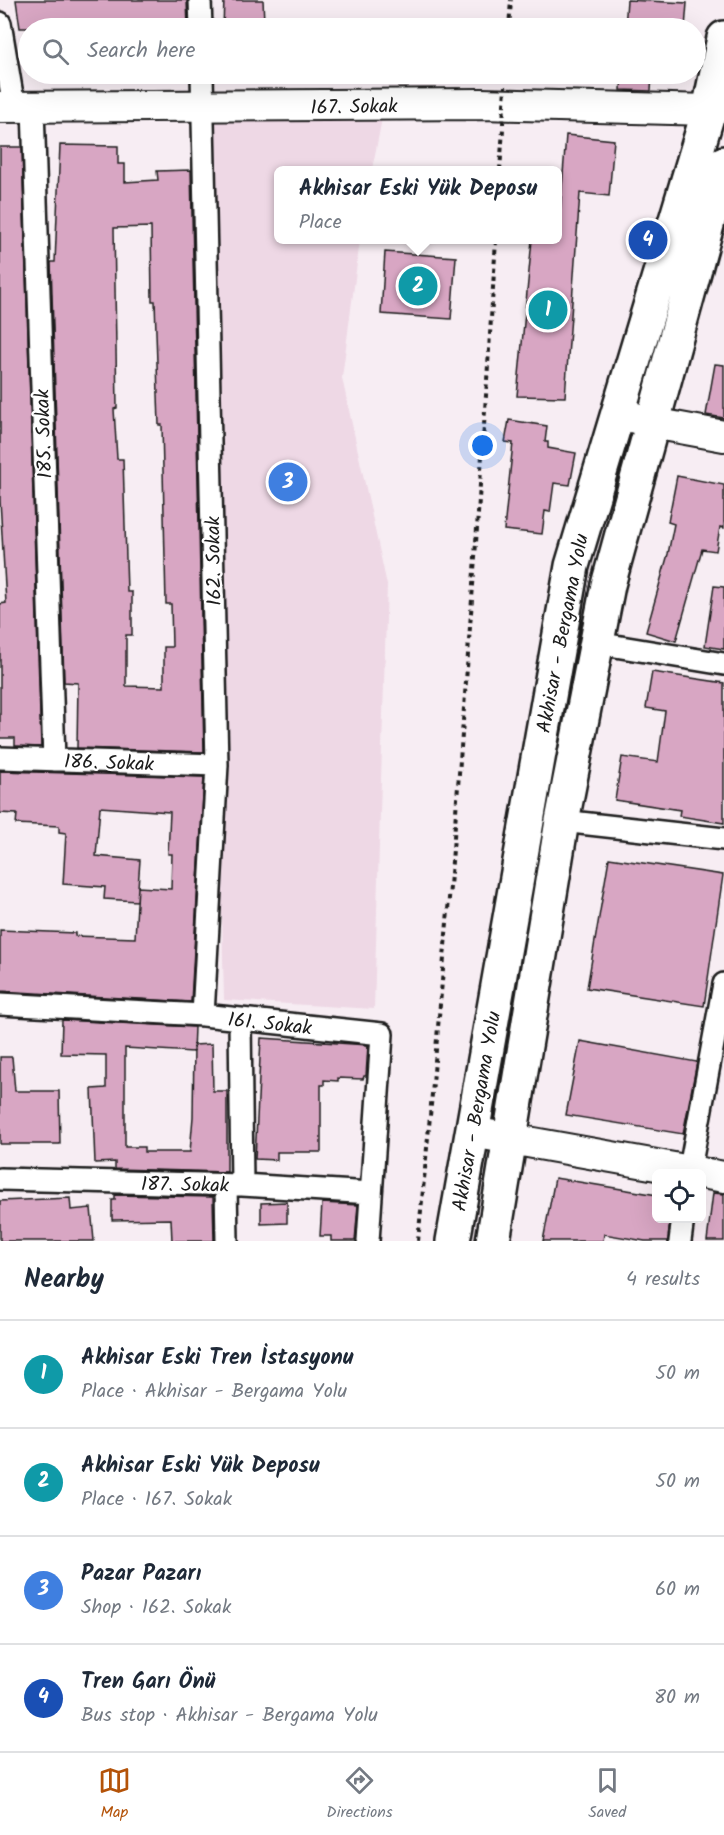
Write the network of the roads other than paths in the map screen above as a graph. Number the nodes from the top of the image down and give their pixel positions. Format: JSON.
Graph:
{"nodes":[{"id":1,"x":200,"y":0,"type":"edge"},
{"id":2,"x":201,"y":18,"type":"edge"},
{"id":3,"x":0,"y":23,"type":"edge"},
{"id":4,"x":724,"y":38,"type":"edge"},
{"id":5,"x":202,"y":84,"type":"edge"},
{"id":6,"x":15,"y":107,"type":"edge"},
{"id":7,"x":203,"y":107,"type":"junction"},
{"id":8,"x":719,"y":110,"type":"edge"},
{"id":9,"x":724,"y":163,"type":"edge"},
{"id":10,"x":618,"y":413,"type":"junction"},
{"id":11,"x":653,"y":423,"type":"junction"},
{"id":12,"x":724,"y":436,"type":"edge"},
{"id":13,"x":597,"y":643,"type":"junction"},
{"id":14,"x":724,"y":664,"type":"edge"},
{"id":15,"x":0,"y":758,"type":"edge"},
{"id":16,"x":54,"y":760,"type":"junction"},
{"id":17,"x":217,"y":765,"type":"junction"},
{"id":18,"x":562,"y":821,"type":"junction"},
{"id":19,"x":724,"y":838,"type":"edge"},
{"id":20,"x":724,"y":984,"type":"edge"},
{"id":21,"x":0,"y":1004,"type":"edge"},
{"id":22,"x":203,"y":1015,"type":"junction"},
{"id":23,"x":240,"y":1020,"type":"junction"},
{"id":24,"x":472,"y":1132,"type":"junction"},
{"id":25,"x":508,"y":1140,"type":"junction"},
{"id":26,"x":672,"y":1169,"type":"edge"},
{"id":27,"x":690,"y":1169,"type":"edge"},
{"id":28,"x":706,"y":1174,"type":"edge"},
{"id":29,"x":724,"y":1177,"type":"edge"},
{"id":30,"x":0,"y":1179,"type":"edge"},
{"id":31,"x":234,"y":1185,"type":"junction"},
{"id":32,"x":371,"y":1193,"type":"junction"},
{"id":33,"x":682,"y":1223,"type":"edge"},
{"id":34,"x":227,"y":1241,"type":"edge"},
{"id":35,"x":368,"y":1241,"type":"edge"},
{"id":36,"x":453,"y":1241,"type":"edge"},
{"id":37,"x":492,"y":1241,"type":"edge"},
{"id":38,"x":680,"y":1241,"type":"edge"}],
"edges":[{"from":1,"to":2,"type":"street"},
{"from":3,"to":6,"type":"street","name":"185. Sokak"},
{"from":4,"to":8,"type":"main road","name":"Akhisar - Bergama Yolu"},
{"from":5,"to":7,"type":"street","name":"162. Sokak"},
{"from":6,"to":7,"type":"street","name":"167. Sokak"},
{"from":6,"to":16,"type":"street","name":"185. Sokak"},
{"from":7,"to":8,"type":"street","name":"167. Sokak"},
{"from":7,"to":17,"type":"street","name":"162. Sokak"},
{"from":8,"to":10,"type":"main road","name":"Akhisar - Bergama Yolu"},
{"from":9,"to":11,"type":"main road","name":"Akhisar - Bergama Yolu"},
{"from":10,"to":11,"type":"street"},
{"from":10,"to":24,"type":"main road","name":"Akhisar - Bergama Yolu"},
{"from":11,"to":12,"type":"street"},
{"from":11,"to":13,"type":"main road","name":"Akhisar - Bergama Yolu"},
{"from":13,"to":14,"type":"street"},
{"from":13,"to":18,"type":"main road","name":"Akhisar - Bergama Yolu"},
{"from":15,"to":16,"type":"street","name":"186. Sokak"},
{"from":16,"to":17,"type":"street","name":"186. Sokak"},
{"from":17,"to":22,"type":"street","name":"162. Sokak"},
{"from":18,"to":19,"type":"street"},
{"from":18,"to":25,"type":"main road","name":"Akhisar - Bergama Yolu"},
{"from":20,"to":27,"type":"street"},
{"from":21,"to":22,"type":"street","name":"161. Sokak"},
{"from":22,"to":23,"type":"street","name":"161. Sokak"},
{"from":23,"to":31,"type":"street"},
{"from":23,"to":32,"type":"street","name":"161. Sokak"},
{"from":24,"to":25,"type":"street"},
{"from":24,"to":36,"type":"main road","name":"Akhisar - Bergama Yolu"},
{"from":25,"to":26,"type":"street"},
{"from":25,"to":37,"type":"main road","name":"Akhisar - Bergama Yolu"},
{"from":28,"to":29,"type":"street"},
{"from":30,"to":31,"type":"street","name":"187. Sokak"},
{"from":31,"to":32,"type":"street","name":"187. Sokak"},
{"from":31,"to":34,"type":"street"},
{"from":32,"to":35,"type":"street"},
{"from":33,"to":38,"type":"street"}]}
